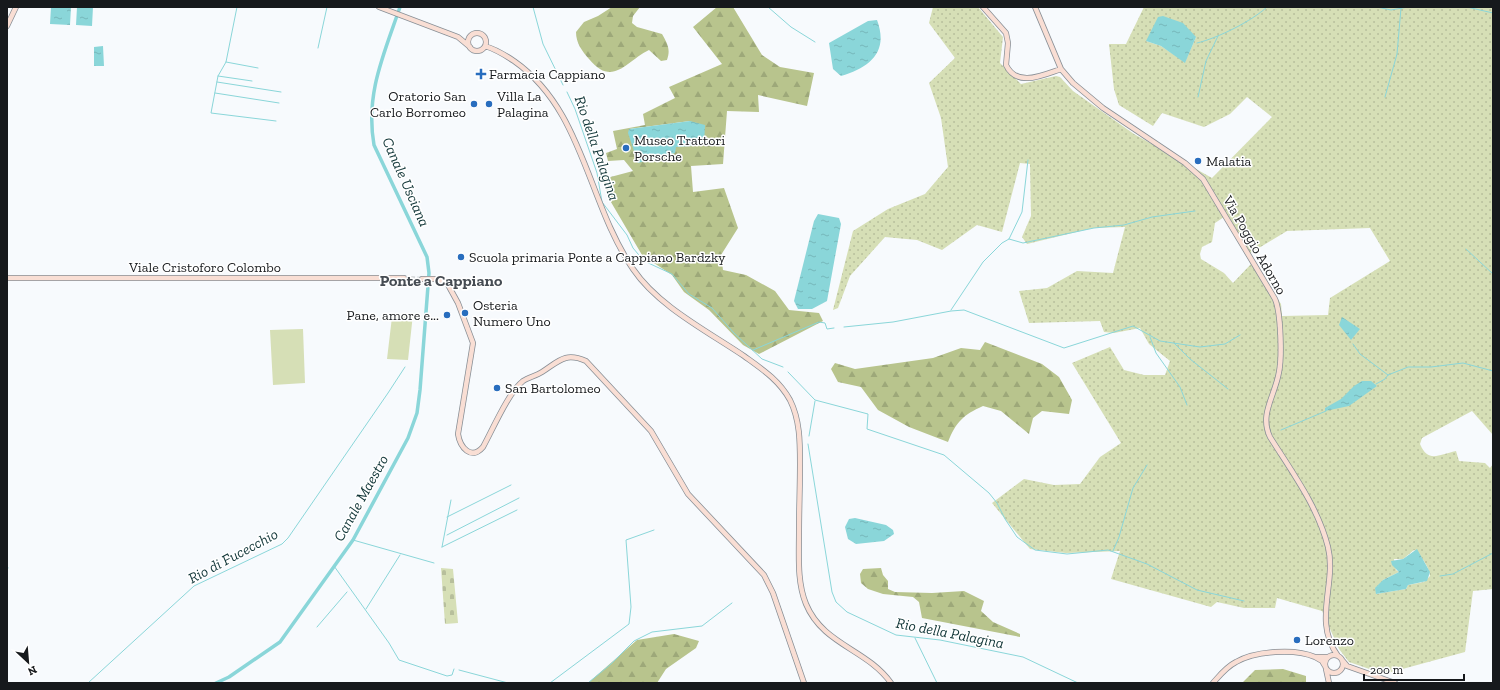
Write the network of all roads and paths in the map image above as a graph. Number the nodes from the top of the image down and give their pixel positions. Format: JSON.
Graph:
{"nodes":[{"id":1,"x":16,"y":7,"type":"edge"},
{"id":2,"x":379,"y":7,"type":"edge"},
{"id":3,"x":983,"y":7,"type":"edge"},
{"id":4,"x":1035,"y":7,"type":"edge"},
{"id":5,"x":7,"y":26,"type":"edge"},
{"id":6,"x":471,"y":36,"type":"junction"},
{"id":7,"x":458,"y":37,"type":"junction"},
{"id":8,"x":485,"y":46,"type":"junction"},
{"id":9,"x":470,"y":47,"type":"junction"},
{"id":10,"x":1061,"y":69,"type":"junction"},
{"id":11,"x":7,"y":278,"type":"edge"},
{"id":12,"x":404,"y":278,"type":"tunnel mouth"},
{"id":13,"x":422,"y":279,"type":"tunnel mouth"},
{"id":14,"x":1330,"y":641,"type":"junction"},
{"id":15,"x":1338,"y":656,"type":"junction"},
{"id":16,"x":1315,"y":657,"type":"junction"},
{"id":17,"x":1329,"y":657,"type":"junction"},
{"id":18,"x":1342,"y":660,"type":"junction"},
{"id":19,"x":1326,"y":667,"type":"junction"},
{"id":20,"x":1356,"y":669,"type":"junction"},
{"id":21,"x":1340,"y":670,"type":"junction"},
{"id":22,"x":1334,"y":673,"type":"junction"},
{"id":23,"x":804,"y":683,"type":"edge"},
{"id":24,"x":891,"y":683,"type":"edge"},
{"id":25,"x":1213,"y":683,"type":"edge"},
{"id":26,"x":1329,"y":683,"type":"edge"},
{"id":27,"x":1395,"y":683,"type":"edge"}],
"edges":[{"from":1,"to":5,"type":"street"},
{"from":2,"to":7,"type":"street"},
{"from":3,"to":10,"type":"street"},
{"from":4,"to":10,"type":"street"},
{"from":6,"to":7,"type":"street"},
{"from":6,"to":8,"type":"street"},
{"from":6,"to":9,"type":"street"},
{"from":7,"to":9,"type":"street"},
{"from":8,"to":9,"type":"street"},
{"from":8,"to":24,"type":"street"},
{"from":10,"to":14,"type":"street","name":"Via Poggio Adorno"},
{"from":11,"to":12,"type":"street","name":"Viale Cristoforo Colombo"},
{"from":13,"to":23,"type":"street"},
{"from":14,"to":15,"type":"street","name":"Via Poggio Adorno"},
{"from":14,"to":17,"type":"street","name":"Via Poggio Adorno"},
{"from":15,"to":17,"type":"street"},
{"from":15,"to":18,"type":"street"},
{"from":16,"to":17,"type":"street"},
{"from":16,"to":19,"type":"street"},
{"from":16,"to":25,"type":"street"},
{"from":17,"to":19,"type":"street"},
{"from":18,"to":20,"type":"street"},
{"from":18,"to":21,"type":"street"},
{"from":19,"to":22,"type":"street"},
{"from":19,"to":26,"type":"street"},
{"from":20,"to":21,"type":"street"},
{"from":20,"to":27,"type":"street"},
{"from":21,"to":22,"type":"street"},
{"from":22,"to":26,"type":"street"}]}
